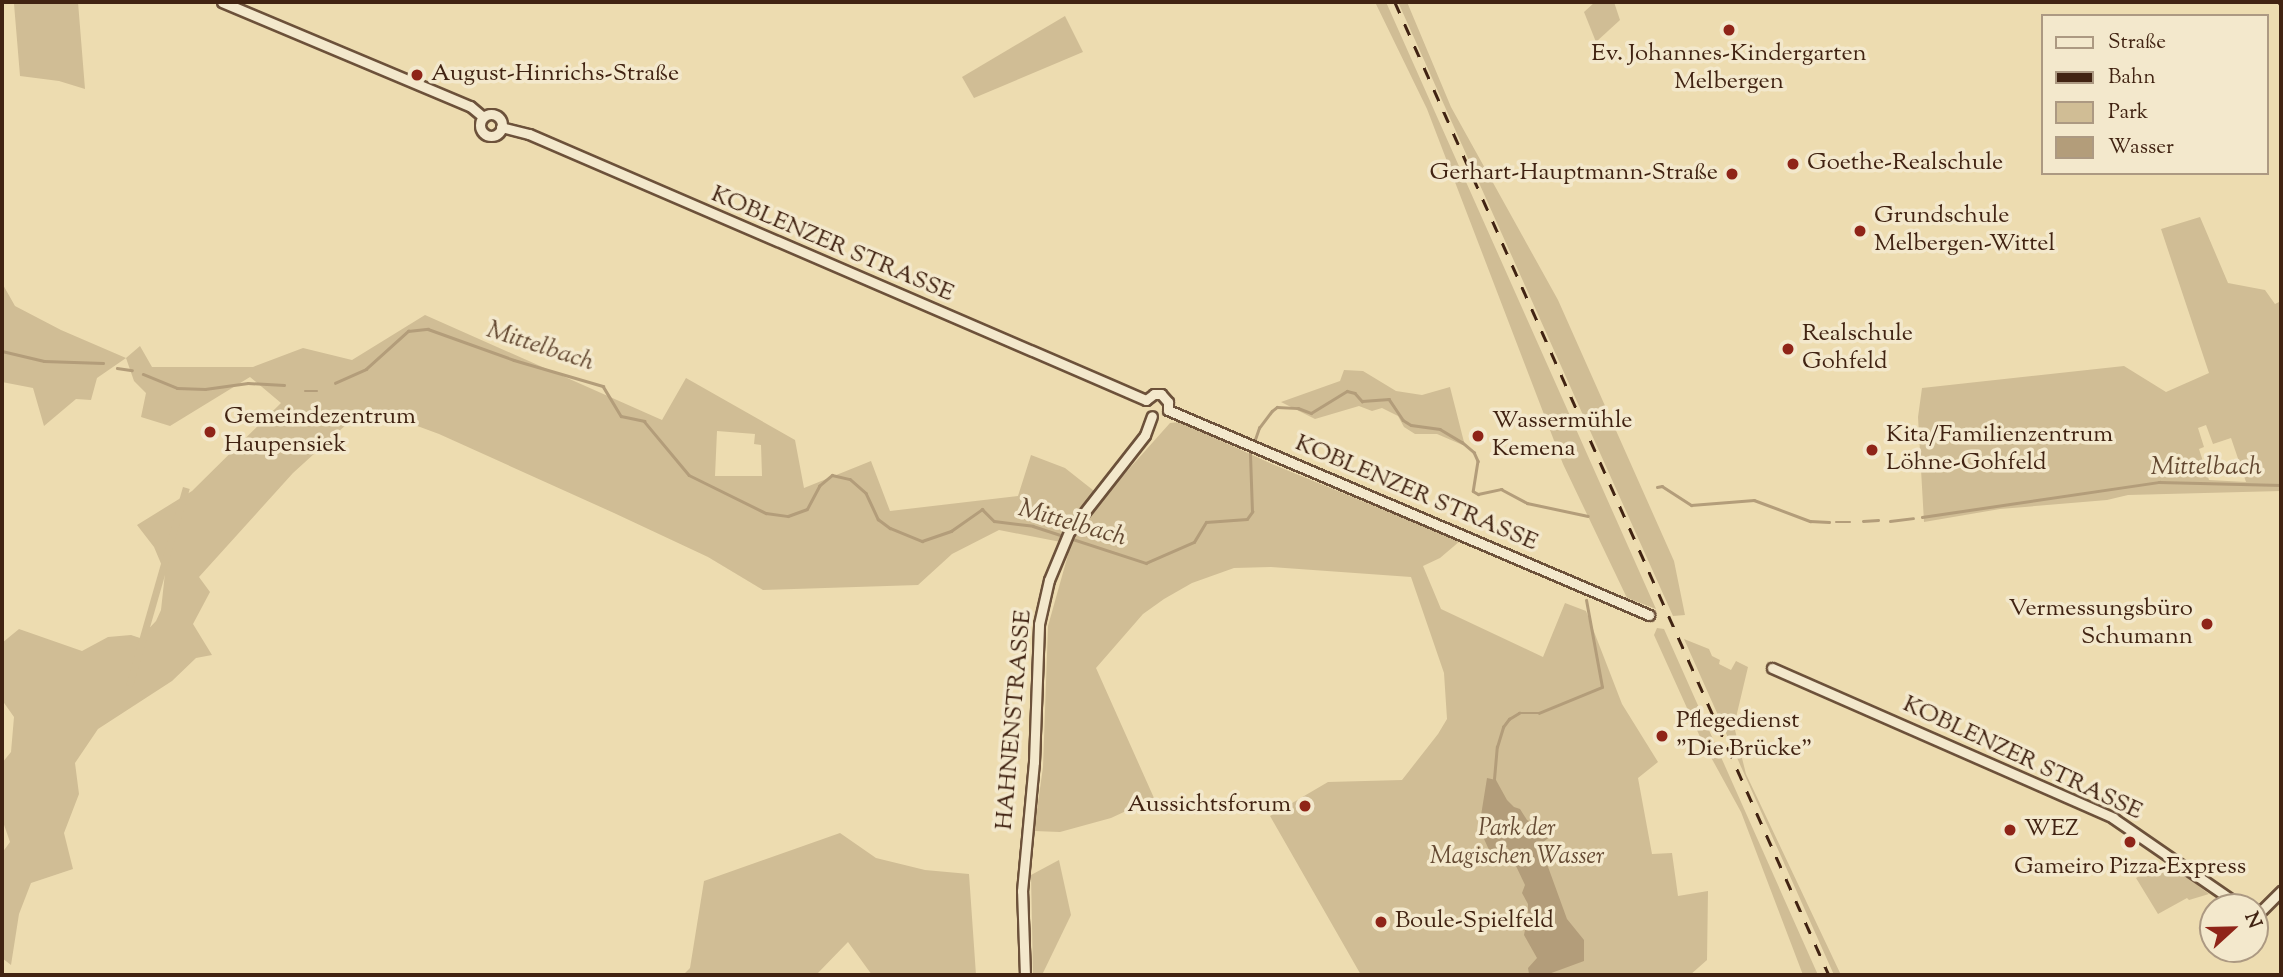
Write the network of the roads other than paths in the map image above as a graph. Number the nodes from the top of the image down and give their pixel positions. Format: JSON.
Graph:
{"nodes":[{"id":1,"x":222,"y":2,"type":"edge"},
{"id":2,"x":482,"y":120,"type":"junction"},
{"id":3,"x":501,"y":127,"type":"junction"},
{"id":4,"x":1146,"y":400,"type":"junction"},
{"id":5,"x":1168,"y":410,"type":"junction"},
{"id":6,"x":1152,"y":416,"type":"junction"},
{"id":7,"x":1649,"y":615,"type":"dead end"},
{"id":8,"x":1772,"y":668,"type":"dead end"},
{"id":9,"x":2222,"y":893,"type":"edge"},
{"id":10,"x":1025,"y":975,"type":"edge"}],
"edges":[{"from":1,"to":2,"type":"street"},
{"from":2,"to":3,"type":"street"},
{"from":2,"to":3,"type":"street"},
{"from":3,"to":4,"type":"street","name":"KOBLENZER STRASSE"},
{"from":4,"to":5,"type":"street"},
{"from":4,"to":6,"type":"street"},
{"from":5,"to":6,"type":"street"},
{"from":5,"to":7,"type":"street","name":"KOBLENZER STRASSE"},
{"from":6,"to":10,"type":"street","name":"HAHNENSTRASSE"},
{"from":8,"to":9,"type":"street","name":"KOBLENZER STRASSE"}]}
